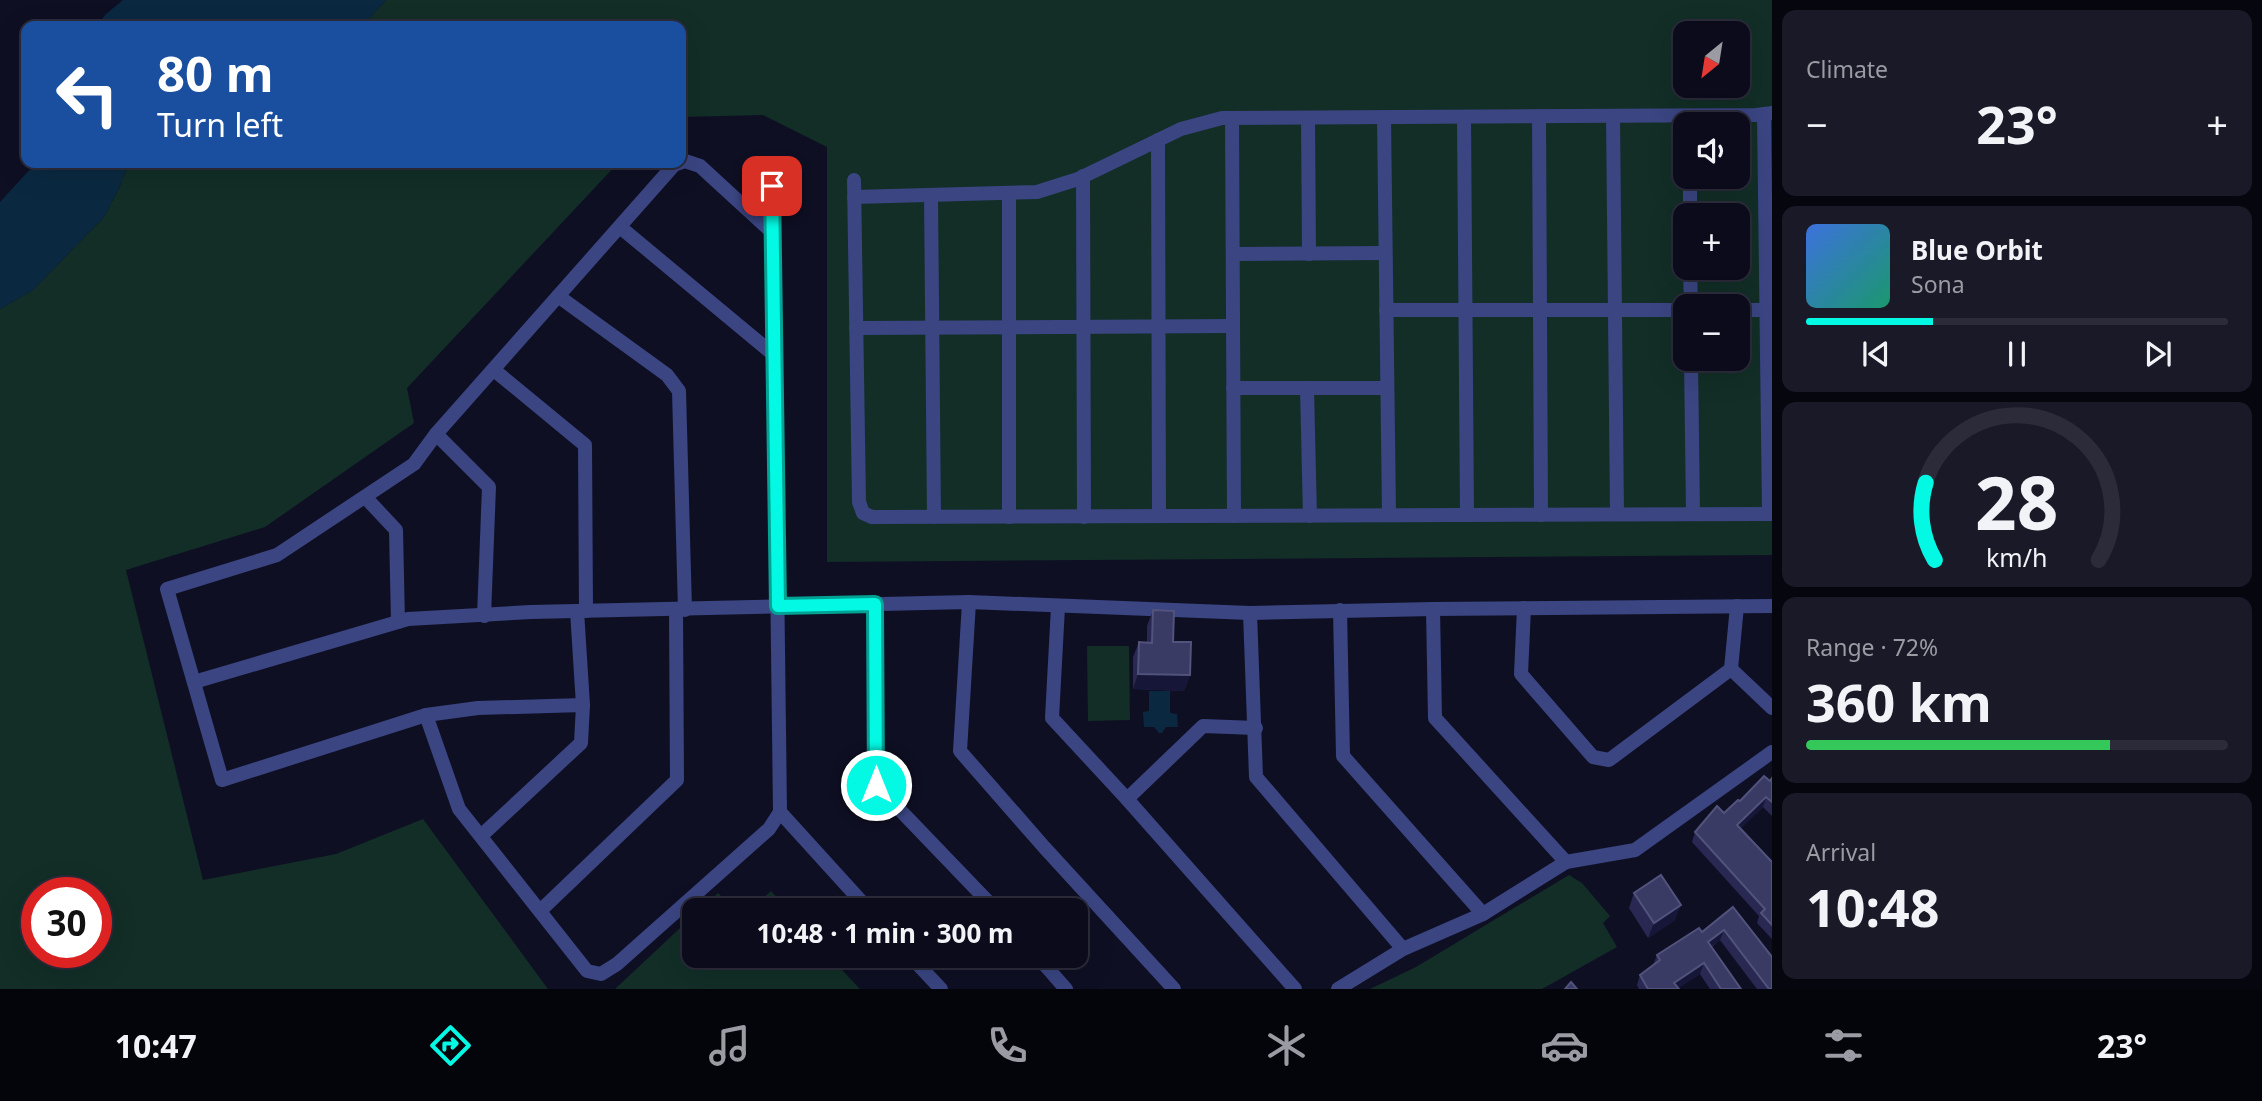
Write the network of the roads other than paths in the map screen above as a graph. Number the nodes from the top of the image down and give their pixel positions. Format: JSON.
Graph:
{"nodes":[{"id":1,"x":1768,"y":113,"type":"edge"},
{"id":2,"x":1750,"y":115,"type":"edge"},
{"id":3,"x":1539,"y":116,"type":"junction"},
{"id":4,"x":1613,"y":116,"type":"junction"},
{"id":5,"x":1384,"y":117,"type":"junction"},
{"id":6,"x":1464,"y":117,"type":"junction"},
{"id":7,"x":1232,"y":118,"type":"junction"},
{"id":8,"x":1308,"y":118,"type":"junction"},
{"id":9,"x":1673,"y":119,"type":"edge"},
{"id":10,"x":1158,"y":139,"type":"junction"},
{"id":11,"x":686,"y":161,"type":"edge"},
{"id":12,"x":772,"y":163,"type":"dead end"},
{"id":13,"x":671,"y":168,"type":"edge"},
{"id":14,"x":1083,"y":176,"type":"junction"},
{"id":15,"x":854,"y":180,"type":"dead end"},
{"id":16,"x":1009,"y":194,"type":"junction"},
{"id":17,"x":931,"y":195,"type":"junction"},
{"id":18,"x":854,"y":197,"type":"junction"},
{"id":19,"x":620,"y":227,"type":"junction"},
{"id":20,"x":772,"y":232,"type":"junction"},
{"id":21,"x":1385,"y":253,"type":"junction"},
{"id":22,"x":1233,"y":254,"type":"junction"},
{"id":23,"x":1309,"y":254,"type":"junction"},
{"id":24,"x":558,"y":296,"type":"junction"},
{"id":25,"x":1386,"y":310,"type":"junction"},
{"id":26,"x":1465,"y":310,"type":"junction"},
{"id":27,"x":1540,"y":310,"type":"junction"},
{"id":28,"x":1615,"y":310,"type":"junction"},
{"id":29,"x":1673,"y":310,"type":"edge"},
{"id":30,"x":1750,"y":310,"type":"edge"},
{"id":31,"x":1769,"y":310,"type":"edge"},
{"id":32,"x":1233,"y":326,"type":"junction"},
{"id":33,"x":1009,"y":327,"type":"junction"},
{"id":34,"x":1083,"y":327,"type":"junction"},
{"id":35,"x":1158,"y":327,"type":"junction"},
{"id":36,"x":856,"y":328,"type":"junction"},
{"id":37,"x":932,"y":328,"type":"junction"},
{"id":38,"x":773,"y":354,"type":"junction"},
{"id":39,"x":494,"y":370,"type":"junction"},
{"id":40,"x":1692,"y":371,"type":"edge"},
{"id":41,"x":1233,"y":388,"type":"junction"},
{"id":42,"x":1387,"y":388,"type":"junction"},
{"id":43,"x":1307,"y":389,"type":"junction"},
{"id":44,"x":436,"y":434,"type":"junction"},
{"id":45,"x":366,"y":498,"type":"junction"},
{"id":46,"x":1617,"y":514,"type":"junction"},
{"id":47,"x":1693,"y":514,"type":"junction"},
{"id":48,"x":1770,"y":514,"type":"edge"},
{"id":49,"x":1389,"y":515,"type":"junction"},
{"id":50,"x":1467,"y":515,"type":"junction"},
{"id":51,"x":1541,"y":515,"type":"junction"},
{"id":52,"x":1159,"y":516,"type":"junction"},
{"id":53,"x":1234,"y":516,"type":"junction"},
{"id":54,"x":1310,"y":516,"type":"junction"},
{"id":55,"x":934,"y":517,"type":"junction"},
{"id":56,"x":1009,"y":517,"type":"junction"},
{"id":57,"x":1084,"y":517,"type":"junction"},
{"id":58,"x":969,"y":602,"type":"junction"},
{"id":59,"x":875,"y":604,"type":"junction"},
{"id":60,"x":778,"y":606,"type":"junction"},
{"id":61,"x":1737,"y":606,"type":"junction"},
{"id":62,"x":1772,"y":606,"type":"edge"},
{"id":63,"x":1058,"y":607,"type":"junction"},
{"id":64,"x":1524,"y":608,"type":"junction"},
{"id":65,"x":1433,"y":609,"type":"junction"},
{"id":66,"x":680,"y":610,"type":"junction"},
{"id":67,"x":1340,"y":610,"type":"junction"},
{"id":68,"x":582,"y":611,"type":"junction"},
{"id":69,"x":1250,"y":614,"type":"junction"},
{"id":70,"x":484,"y":616,"type":"junction"},
{"id":71,"x":398,"y":622,"type":"junction"},
{"id":72,"x":1731,"y":669,"type":"junction"},
{"id":73,"x":194,"y":682,"type":"junction"},
{"id":74,"x":583,"y":705,"type":"junction"},
{"id":75,"x":1772,"y":708,"type":"edge"},
{"id":76,"x":426,"y":715,"type":"junction"},
{"id":77,"x":1256,"y":728,"type":"junction"},
{"id":78,"x":1772,"y":752,"type":"edge"},
{"id":79,"x":1127,"y":799,"type":"junction"},
{"id":80,"x":780,"y":811,"type":"junction"},
{"id":81,"x":481,"y":836,"type":"junction"},
{"id":82,"x":1566,"y":862,"type":"junction"},
{"id":83,"x":858,"y":898,"type":"edge"},
{"id":84,"x":984,"y":898,"type":"edge"},
{"id":85,"x":540,"y":911,"type":"junction"},
{"id":86,"x":1483,"y":915,"type":"junction"},
{"id":87,"x":1403,"y":950,"type":"junction"},
{"id":88,"x":921,"y":968,"type":"edge"},
{"id":89,"x":1048,"y":968,"type":"edge"},
{"id":90,"x":940,"y":989,"type":"edge"},
{"id":91,"x":1066,"y":989,"type":"edge"},
{"id":92,"x":1174,"y":989,"type":"edge"},
{"id":93,"x":1295,"y":989,"type":"edge"},
{"id":94,"x":1338,"y":989,"type":"edge"}],
"edges":[{"from":1,"to":2,"type":"street"},
{"from":1,"to":31,"type":"street"},
{"from":3,"to":4,"type":"street"},
{"from":3,"to":6,"type":"street"},
{"from":3,"to":27,"type":"street"},
{"from":4,"to":9,"type":"street"},
{"from":4,"to":28,"type":"street"},
{"from":5,"to":6,"type":"street"},
{"from":5,"to":8,"type":"street"},
{"from":5,"to":21,"type":"street"},
{"from":6,"to":26,"type":"street"},
{"from":7,"to":8,"type":"street"},
{"from":7,"to":10,"type":"street"},
{"from":7,"to":22,"type":"street"},
{"from":8,"to":23,"type":"street"},
{"from":10,"to":14,"type":"street"},
{"from":10,"to":35,"type":"street"},
{"from":11,"to":20,"type":"street"},
{"from":12,"to":20,"type":"street"},
{"from":13,"to":19,"type":"street"},
{"from":14,"to":16,"type":"street"},
{"from":14,"to":34,"type":"street"},
{"from":15,"to":18,"type":"street"},
{"from":16,"to":17,"type":"street"},
{"from":16,"to":33,"type":"street"},
{"from":17,"to":18,"type":"street"},
{"from":17,"to":37,"type":"street"},
{"from":18,"to":36,"type":"street"},
{"from":19,"to":24,"type":"street"},
{"from":19,"to":38,"type":"street"},
{"from":20,"to":38,"type":"street"},
{"from":21,"to":23,"type":"street"},
{"from":21,"to":25,"type":"street"},
{"from":22,"to":23,"type":"street"},
{"from":22,"to":32,"type":"street"},
{"from":24,"to":39,"type":"street"},
{"from":24,"to":66,"type":"street"},
{"from":25,"to":26,"type":"street"},
{"from":25,"to":42,"type":"street"},
{"from":26,"to":27,"type":"street"},
{"from":26,"to":50,"type":"street"},
{"from":27,"to":28,"type":"street"},
{"from":27,"to":51,"type":"street"},
{"from":28,"to":29,"type":"street"},
{"from":28,"to":46,"type":"street"},
{"from":30,"to":31,"type":"street"},
{"from":31,"to":48,"type":"street"},
{"from":32,"to":35,"type":"street"},
{"from":32,"to":41,"type":"street"},
{"from":33,"to":34,"type":"street"},
{"from":33,"to":37,"type":"street"},
{"from":33,"to":56,"type":"street"},
{"from":34,"to":35,"type":"street"},
{"from":34,"to":57,"type":"street"},
{"from":35,"to":52,"type":"street"},
{"from":36,"to":37,"type":"street"},
{"from":36,"to":55,"type":"street"},
{"from":37,"to":55,"type":"street"},
{"from":38,"to":60,"type":"street"},
{"from":39,"to":44,"type":"street"},
{"from":39,"to":68,"type":"street"},
{"from":40,"to":47,"type":"street"},
{"from":41,"to":43,"type":"street"},
{"from":41,"to":53,"type":"street"},
{"from":42,"to":43,"type":"street"},
{"from":42,"to":49,"type":"street"},
{"from":43,"to":54,"type":"street"},
{"from":44,"to":45,"type":"street"},
{"from":44,"to":70,"type":"street"},
{"from":45,"to":71,"type":"street"},
{"from":45,"to":73,"type":"street"},
{"from":46,"to":47,"type":"street"},
{"from":46,"to":51,"type":"street"},
{"from":47,"to":48,"type":"street"},
{"from":49,"to":50,"type":"street"},
{"from":49,"to":54,"type":"street"},
{"from":50,"to":51,"type":"street"},
{"from":52,"to":53,"type":"street"},
{"from":52,"to":57,"type":"street"},
{"from":53,"to":54,"type":"street"},
{"from":55,"to":56,"type":"street"},
{"from":56,"to":57,"type":"street"},
{"from":58,"to":59,"type":"street"},
{"from":58,"to":63,"type":"street"},
{"from":58,"to":92,"type":"street"},
{"from":59,"to":60,"type":"street"},
{"from":59,"to":84,"type":"street"},
{"from":60,"to":66,"type":"street"},
{"from":60,"to":80,"type":"street"},
{"from":61,"to":62,"type":"street"},
{"from":61,"to":64,"type":"street"},
{"from":61,"to":72,"type":"street"},
{"from":63,"to":69,"type":"street"},
{"from":63,"to":79,"type":"street"},
{"from":64,"to":65,"type":"street"},
{"from":64,"to":72,"type":"street"},
{"from":65,"to":67,"type":"street"},
{"from":65,"to":82,"type":"street"},
{"from":66,"to":68,"type":"street"},
{"from":66,"to":85,"type":"street"},
{"from":67,"to":69,"type":"street"},
{"from":67,"to":86,"type":"street"},
{"from":68,"to":70,"type":"street"},
{"from":68,"to":74,"type":"street"},
{"from":69,"to":77,"type":"street"},
{"from":70,"to":71,"type":"street"},
{"from":71,"to":73,"type":"street"},
{"from":72,"to":75,"type":"street"},
{"from":73,"to":76,"type":"street"},
{"from":74,"to":76,"type":"street"},
{"from":74,"to":81,"type":"street"},
{"from":76,"to":81,"type":"street"},
{"from":77,"to":79,"type":"street"},
{"from":77,"to":87,"type":"street"},
{"from":78,"to":82,"type":"street"},
{"from":79,"to":93,"type":"street"},
{"from":80,"to":83,"type":"street"},
{"from":80,"to":85,"type":"street"},
{"from":81,"to":85,"type":"street"},
{"from":82,"to":86,"type":"street"},
{"from":86,"to":87,"type":"street"},
{"from":87,"to":94,"type":"street"},
{"from":88,"to":90,"type":"street"},
{"from":89,"to":91,"type":"street"}]}
